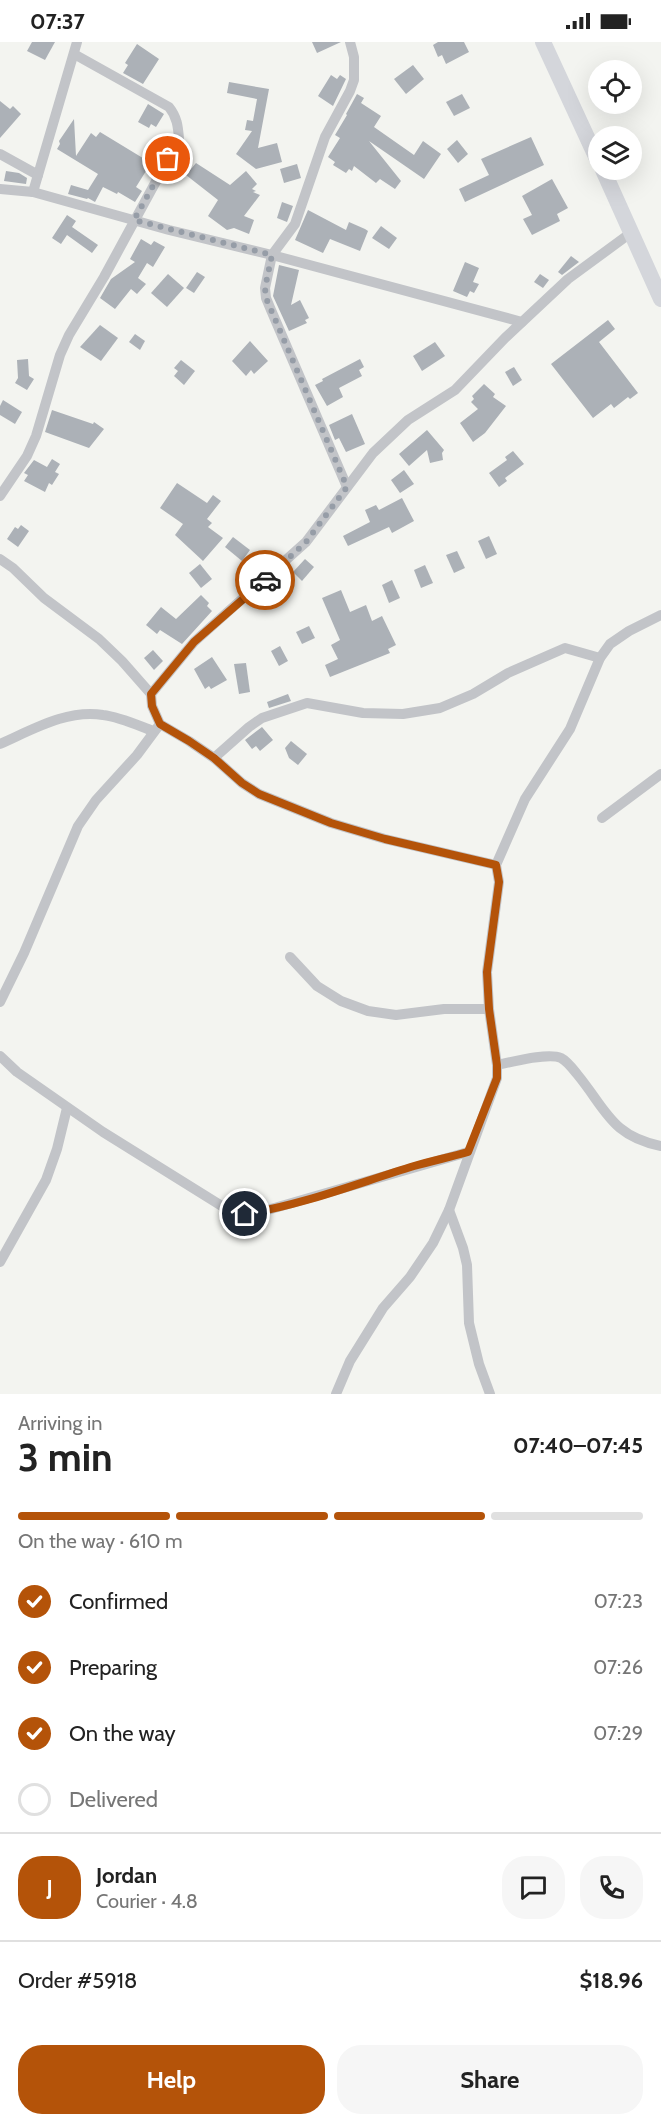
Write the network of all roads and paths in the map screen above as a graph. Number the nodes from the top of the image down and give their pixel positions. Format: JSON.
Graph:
{"nodes":[{"id":1,"x":77,"y":42,"type":"edge"},
{"id":2,"x":350,"y":42,"type":"edge"},
{"id":3,"x":543,"y":42,"type":"edge"},
{"id":4,"x":74,"y":54,"type":"junction"},
{"id":5,"x":588,"y":139,"type":"edge"},
{"id":6,"x":0,"y":154,"type":"edge"},
{"id":7,"x":38,"y":175,"type":"junction"},
{"id":8,"x":608,"y":180,"type":"edge"},
{"id":9,"x":0,"y":189,"type":"edge"},
{"id":10,"x":33,"y":192,"type":"junction"},
{"id":11,"x":134,"y":220,"type":"junction"},
{"id":12,"x":632,"y":232,"type":"junction"},
{"id":13,"x":272,"y":255,"type":"junction"},
{"id":14,"x":661,"y":299,"type":"edge"},
{"id":15,"x":522,"y":322,"type":"junction"},
{"id":16,"x":347,"y":487,"type":"junction"},
{"id":17,"x":0,"y":496,"type":"edge"},
{"id":18,"x":0,"y":559,"type":"edge"},
{"id":19,"x":661,"y":615,"type":"edge"},
{"id":20,"x":600,"y":658,"type":"junction"},
{"id":21,"x":151,"y":694,"type":"junction"},
{"id":22,"x":156,"y":728,"type":"junction"},
{"id":23,"x":0,"y":744,"type":"edge"},
{"id":24,"x":214,"y":758,"type":"junction"},
{"id":25,"x":661,"y":774,"type":"edge"},
{"id":26,"x":602,"y":818,"type":"dead end"},
{"id":27,"x":496,"y":865,"type":"junction"},
{"id":28,"x":290,"y":957,"type":"dead end"},
{"id":29,"x":0,"y":1002,"type":"edge"},
{"id":30,"x":489,"y":1009,"type":"junction"},
{"id":31,"x":0,"y":1056,"type":"edge"},
{"id":32,"x":497,"y":1065,"type":"junction"},
{"id":33,"x":67,"y":1108,"type":"junction"},
{"id":34,"x":661,"y":1146,"type":"edge"},
{"id":35,"x":468,"y":1152,"type":"junction"},
{"id":36,"x":449,"y":1210,"type":"junction"},
{"id":37,"x":0,"y":1262,"type":"edge"},
{"id":38,"x":336,"y":1394,"type":"edge"},
{"id":39,"x":490,"y":1394,"type":"edge"}],
"edges":[{"from":1,"to":4,"type":"street"},
{"from":2,"to":13,"type":"street"},
{"from":3,"to":5,"type":"main road"},
{"from":4,"to":7,"type":"street"},
{"from":4,"to":11,"type":"street"},
{"from":6,"to":7,"type":"street"},
{"from":7,"to":10,"type":"street"},
{"from":8,"to":12,"type":"main road"},
{"from":9,"to":10,"type":"street"},
{"from":10,"to":11,"type":"street"},
{"from":11,"to":13,"type":"street"},
{"from":11,"to":17,"type":"street"},
{"from":12,"to":14,"type":"main road"},
{"from":12,"to":15,"type":"street"},
{"from":13,"to":15,"type":"street"},
{"from":13,"to":16,"type":"street"},
{"from":15,"to":16,"type":"street"},
{"from":16,"to":21,"type":"street"},
{"from":18,"to":21,"type":"street"},
{"from":19,"to":20,"type":"street"},
{"from":20,"to":24,"type":"street"},
{"from":20,"to":27,"type":"street"},
{"from":21,"to":22,"type":"street"},
{"from":22,"to":23,"type":"street"},
{"from":22,"to":24,"type":"street"},
{"from":22,"to":29,"type":"street"},
{"from":24,"to":27,"type":"street"},
{"from":25,"to":26,"type":"street"},
{"from":27,"to":30,"type":"street"},
{"from":28,"to":30,"type":"street"},
{"from":30,"to":32,"type":"street"},
{"from":31,"to":33,"type":"street"},
{"from":32,"to":34,"type":"street"},
{"from":32,"to":35,"type":"street"},
{"from":33,"to":35,"type":"street"},
{"from":33,"to":37,"type":"street"},
{"from":35,"to":36,"type":"street"},
{"from":36,"to":38,"type":"street"},
{"from":36,"to":39,"type":"street"}]}
